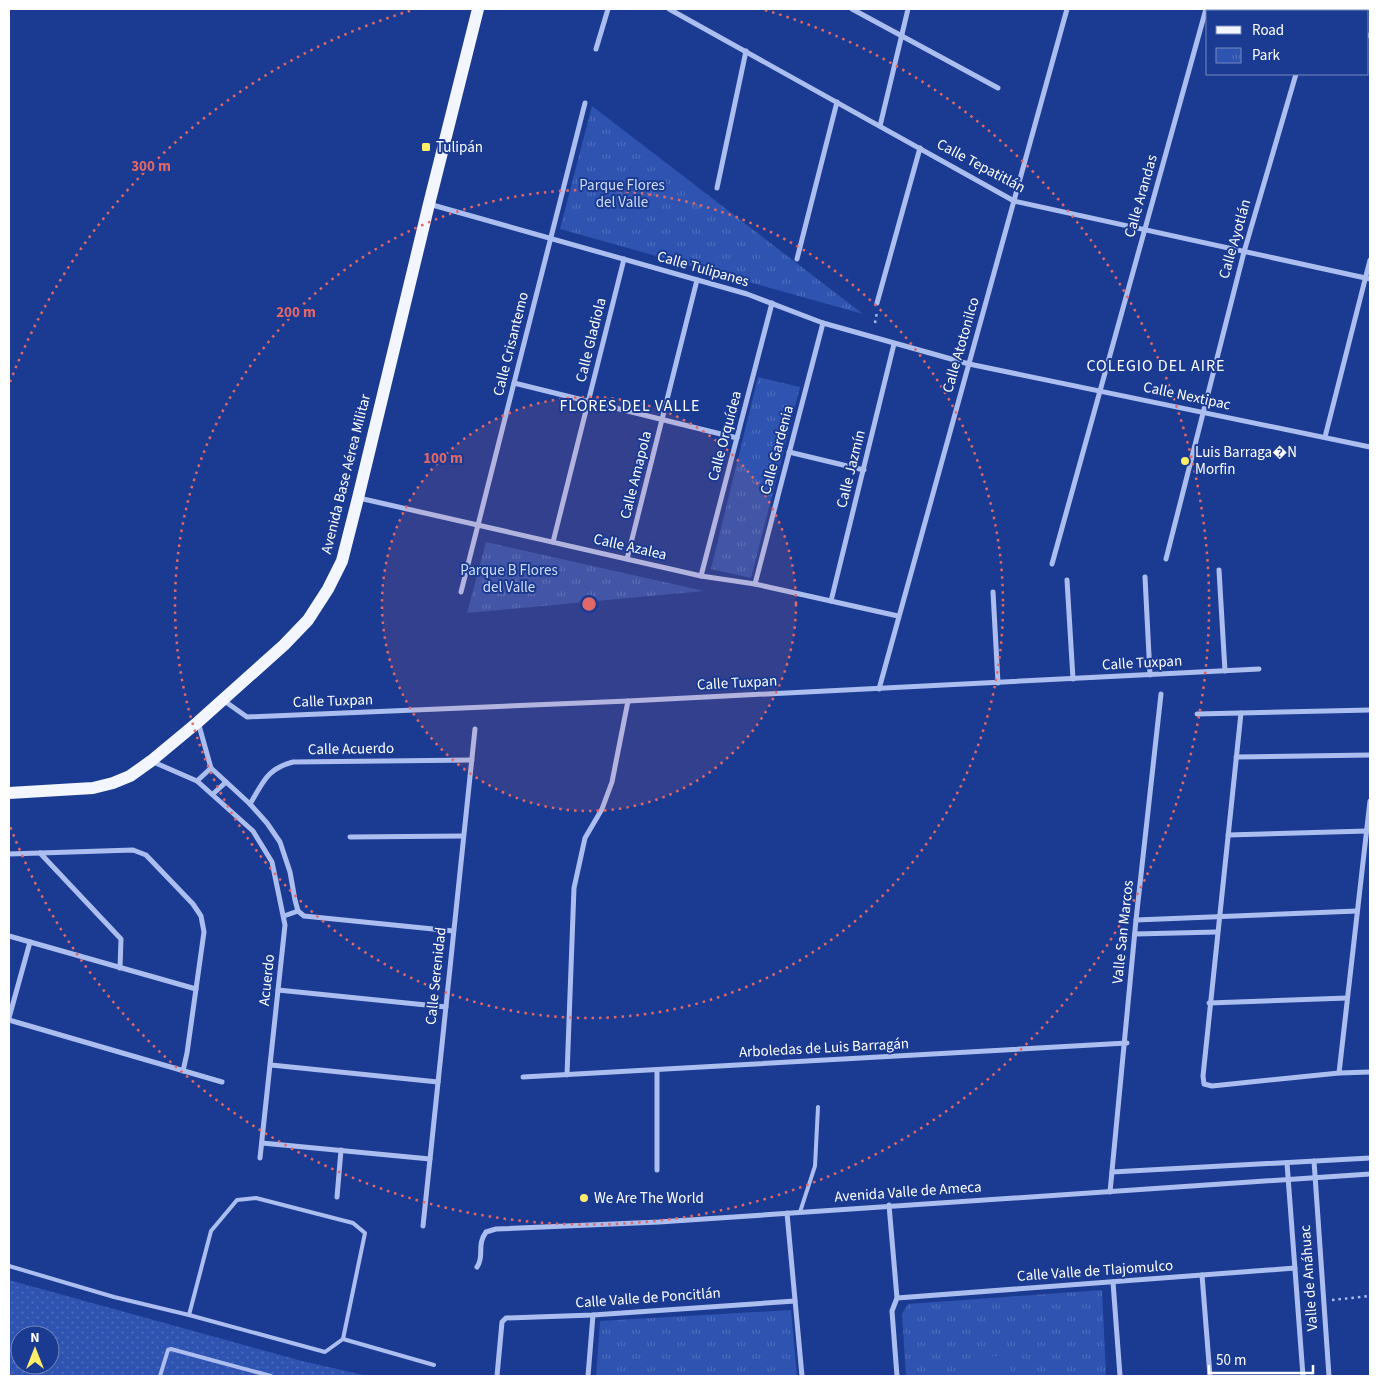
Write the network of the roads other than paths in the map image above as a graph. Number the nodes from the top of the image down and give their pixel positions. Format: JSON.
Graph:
{"nodes":[{"id":1,"x":478,"y":9,"type":"edge"},
{"id":2,"x":608,"y":9,"type":"edge"},
{"id":3,"x":670,"y":9,"type":"edge"},
{"id":4,"x":852,"y":9,"type":"edge"},
{"id":5,"x":908,"y":9,"type":"edge"},
{"id":6,"x":1067,"y":9,"type":"edge"},
{"id":7,"x":1206,"y":9,"type":"edge"},
{"id":8,"x":902,"y":36,"type":"junction"},
{"id":9,"x":596,"y":49,"type":"dead end"},
{"id":10,"x":746,"y":51,"type":"junction"},
{"id":11,"x":1296,"y":75,"type":"edge"},
{"id":12,"x":998,"y":88,"type":"dead end"},
{"id":13,"x":837,"y":102,"type":"junction"},
{"id":14,"x":585,"y":103,"type":"dead end"},
{"id":15,"x":880,"y":126,"type":"junction"},
{"id":16,"x":920,"y":148,"type":"junction"},
{"id":17,"x":718,"y":188,"type":"dead end"},
{"id":18,"x":1014,"y":201,"type":"junction"},
{"id":19,"x":429,"y":204,"type":"junction"},
{"id":20,"x":1144,"y":230,"type":"junction"},
{"id":21,"x":551,"y":238,"type":"junction"},
{"id":22,"x":1244,"y":252,"type":"junction"},
{"id":23,"x":624,"y":259,"type":"junction"},
{"id":24,"x":796,"y":259,"type":"dead end"},
{"id":25,"x":1370,"y":260,"type":"edge"},
{"id":26,"x":1368,"y":279,"type":"edge"},
{"id":27,"x":697,"y":280,"type":"junction"},
{"id":28,"x":772,"y":303,"type":"junction"},
{"id":29,"x":878,"y":303,"type":"dead end"},
{"id":30,"x":823,"y":323,"type":"junction"},
{"id":31,"x":894,"y":344,"type":"junction"},
{"id":32,"x":969,"y":364,"type":"junction"},
{"id":33,"x":514,"y":382,"type":"junction"},
{"id":34,"x":1100,"y":391,"type":"junction"},
{"id":35,"x":588,"y":401,"type":"junction"},
{"id":36,"x":1202,"y":412,"type":"junction"},
{"id":37,"x":662,"y":420,"type":"junction"},
{"id":38,"x":1325,"y":437,"type":"junction"},
{"id":39,"x":737,"y":438,"type":"junction"},
{"id":40,"x":1370,"y":447,"type":"edge"},
{"id":41,"x":789,"y":452,"type":"junction"},
{"id":42,"x":864,"y":470,"type":"junction"},
{"id":43,"x":358,"y":498,"type":"junction"},
{"id":44,"x":478,"y":525,"type":"junction"},
{"id":45,"x":552,"y":542,"type":"junction"},
{"id":46,"x":627,"y":559,"type":"junction"},
{"id":47,"x":1166,"y":559,"type":"dead end"},
{"id":48,"x":1052,"y":564,"type":"dead end"},
{"id":49,"x":1219,"y":570,"type":"dead end"},
{"id":50,"x":701,"y":576,"type":"junction"},
{"id":51,"x":1145,"y":577,"type":"dead end"},
{"id":52,"x":1066,"y":580,"type":"dead end"},
{"id":53,"x":755,"y":584,"type":"junction"},
{"id":54,"x":461,"y":592,"type":"dead end"},
{"id":55,"x":993,"y":592,"type":"dead end"},
{"id":56,"x":831,"y":601,"type":"junction"},
{"id":57,"x":898,"y":616,"type":"junction"},
{"id":58,"x":1259,"y":669,"type":"dead end"},
{"id":59,"x":1225,"y":671,"type":"junction"},
{"id":60,"x":1150,"y":675,"type":"junction"},
{"id":61,"x":1073,"y":679,"type":"junction"},
{"id":62,"x":998,"y":683,"type":"junction"},
{"id":63,"x":878,"y":689,"type":"junction"},
{"id":64,"x":1161,"y":694,"type":"dead end"},
{"id":65,"x":222,"y":700,"type":"junction"},
{"id":66,"x":628,"y":701,"type":"junction"},
{"id":67,"x":1370,"y":710,"type":"edge"},
{"id":68,"x":1241,"y":713,"type":"junction"},
{"id":69,"x":1198,"y":714,"type":"dead end"},
{"id":70,"x":198,"y":722,"type":"junction"},
{"id":71,"x":475,"y":729,"type":"dead end"},
{"id":72,"x":1370,"y":755,"type":"edge"},
{"id":73,"x":1236,"y":757,"type":"junction"},
{"id":74,"x":472,"y":760,"type":"junction"},
{"id":75,"x":151,"y":761,"type":"junction"},
{"id":76,"x":211,"y":768,"type":"junction"},
{"id":77,"x":197,"y":781,"type":"junction"},
{"id":78,"x":226,"y":782,"type":"junction"},
{"id":79,"x":9,"y":793,"type":"edge"},
{"id":80,"x":213,"y":794,"type":"junction"},
{"id":81,"x":1370,"y":801,"type":"edge"},
{"id":82,"x":250,"y":804,"type":"junction"},
{"id":83,"x":1367,"y":831,"type":"junction"},
{"id":84,"x":1228,"y":835,"type":"junction"},
{"id":85,"x":463,"y":836,"type":"junction"},
{"id":86,"x":350,"y":837,"type":"dead end"},
{"id":87,"x":40,"y":853,"type":"junction"},
{"id":88,"x":9,"y":854,"type":"edge"},
{"id":89,"x":298,"y":911,"type":"junction"},
{"id":90,"x":1357,"y":911,"type":"junction"},
{"id":91,"x":284,"y":916,"type":"junction"},
{"id":92,"x":1219,"y":917,"type":"junction"},
{"id":93,"x":1136,"y":920,"type":"junction"},
{"id":94,"x":454,"y":931,"type":"junction"},
{"id":95,"x":1217,"y":932,"type":"junction"},
{"id":96,"x":1135,"y":934,"type":"junction"},
{"id":97,"x":9,"y":936,"type":"edge"},
{"id":98,"x":30,"y":942,"type":"junction"},
{"id":99,"x":120,"y":968,"type":"junction"},
{"id":100,"x":196,"y":989,"type":"junction"},
{"id":101,"x":278,"y":990,"type":"junction"},
{"id":102,"x":1347,"y":998,"type":"junction"},
{"id":103,"x":1209,"y":1003,"type":"junction"},
{"id":104,"x":446,"y":1007,"type":"junction"},
{"id":105,"x":9,"y":1019,"type":"edge"},
{"id":106,"x":1126,"y":1043,"type":"junction"},
{"id":107,"x":271,"y":1065,"type":"junction"},
{"id":108,"x":656,"y":1070,"type":"junction"},
{"id":109,"x":183,"y":1071,"type":"junction"},
{"id":110,"x":1370,"y":1072,"type":"edge"},
{"id":111,"x":1338,"y":1073,"type":"junction"},
{"id":112,"x":566,"y":1075,"type":"junction"},
{"id":113,"x":523,"y":1077,"type":"dead end"},
{"id":114,"x":222,"y":1082,"type":"dead end"},
{"id":115,"x":438,"y":1082,"type":"junction"},
{"id":116,"x":818,"y":1107,"type":"dead end"},
{"id":117,"x":262,"y":1142,"type":"junction"},
{"id":118,"x":342,"y":1150,"type":"junction"},
{"id":119,"x":260,"y":1158,"type":"dead end"},
{"id":120,"x":1370,"y":1158,"type":"edge"},
{"id":121,"x":430,"y":1159,"type":"junction"},
{"id":122,"x":1314,"y":1161,"type":"junction"},
{"id":123,"x":1287,"y":1163,"type":"junction"},
{"id":124,"x":657,"y":1170,"type":"dead end"},
{"id":125,"x":1112,"y":1172,"type":"junction"},
{"id":126,"x":1370,"y":1174,"type":"edge"},
{"id":127,"x":1315,"y":1178,"type":"junction"},
{"id":128,"x":1288,"y":1180,"type":"junction"},
{"id":129,"x":1110,"y":1192,"type":"junction"},
{"id":130,"x":337,"y":1197,"type":"dead end"},
{"id":131,"x":889,"y":1206,"type":"junction"},
{"id":132,"x":800,"y":1212,"type":"junction"},
{"id":133,"x":787,"y":1213,"type":"junction"},
{"id":134,"x":423,"y":1226,"type":"dead end"},
{"id":135,"x":9,"y":1266,"type":"edge"},
{"id":136,"x":477,"y":1267,"type":"dead end"},
{"id":137,"x":1295,"y":1268,"type":"junction"},
{"id":138,"x":1202,"y":1275,"type":"junction"},
{"id":139,"x":1113,"y":1282,"type":"junction"},
{"id":140,"x":897,"y":1298,"type":"junction"},
{"id":141,"x":795,"y":1301,"type":"junction"},
{"id":142,"x":189,"y":1315,"type":"junction"},
{"id":143,"x":594,"y":1315,"type":"junction"},
{"id":144,"x":343,"y":1339,"type":"junction"},
{"id":145,"x":434,"y":1365,"type":"dead end"},
{"id":146,"x":160,"y":1376,"type":"edge"},
{"id":147,"x":271,"y":1376,"type":"edge"},
{"id":148,"x":497,"y":1376,"type":"edge"},
{"id":149,"x":588,"y":1376,"type":"edge"},
{"id":150,"x":802,"y":1376,"type":"edge"},
{"id":151,"x":896,"y":1376,"type":"edge"},
{"id":152,"x":1120,"y":1376,"type":"edge"},
{"id":153,"x":1210,"y":1376,"type":"edge"},
{"id":154,"x":1303,"y":1376,"type":"edge"},
{"id":155,"x":1328,"y":1376,"type":"edge"}],
"edges":[{"from":1,"to":19,"type":"main road","name":"Avenida Base Aérea Militar"},
{"from":2,"to":9,"type":"street"},
{"from":3,"to":10,"type":"street","name":"Calle Tepatitlán"},
{"from":4,"to":8,"type":"street"},
{"from":5,"to":8,"type":"street"},
{"from":6,"to":18,"type":"street","name":"Calle Atotonilco"},
{"from":7,"to":20,"type":"street","name":"Calle Arandas"},
{"from":8,"to":12,"type":"street"},
{"from":8,"to":15,"type":"street"},
{"from":10,"to":13,"type":"street","name":"Calle Tepatitlán"},
{"from":10,"to":17,"type":"street"},
{"from":11,"to":22,"type":"street","name":"Calle Ayotlán"},
{"from":13,"to":15,"type":"street","name":"Calle Tepatitlán"},
{"from":13,"to":24,"type":"street"},
{"from":14,"to":21,"type":"street","name":"Calle Crisantemo"},
{"from":15,"to":16,"type":"street","name":"Calle Tepatitlán"},
{"from":16,"to":18,"type":"street","name":"Calle Tepatitlán"},
{"from":16,"to":29,"type":"street"},
{"from":18,"to":20,"type":"street","name":"Calle Tepatitlán"},
{"from":18,"to":32,"type":"street","name":"Calle Atotonilco"},
{"from":19,"to":21,"type":"street","name":"Calle Tulipanes"},
{"from":19,"to":43,"type":"main road","name":"Avenida Base Aérea Militar"},
{"from":20,"to":22,"type":"street","name":"Calle Tepatitlán"},
{"from":20,"to":34,"type":"street","name":"Calle Arandas"},
{"from":21,"to":23,"type":"street","name":"Calle Tulipanes"},
{"from":21,"to":33,"type":"street","name":"Calle Crisantemo"},
{"from":22,"to":26,"type":"street","name":"Calle Tepatitlán"},
{"from":22,"to":36,"type":"street","name":"Calle Ayotlán"},
{"from":23,"to":27,"type":"street","name":"Calle Tulipanes"},
{"from":23,"to":35,"type":"street","name":"Calle Gladiola"},
{"from":25,"to":26,"type":"street"},
{"from":26,"to":38,"type":"street"},
{"from":27,"to":28,"type":"street","name":"Calle Tulipanes"},
{"from":27,"to":37,"type":"street","name":"Calle Amapola"},
{"from":28,"to":30,"type":"street","name":"Calle Tulipanes"},
{"from":28,"to":39,"type":"street","name":"Calle Orquídea"},
{"from":30,"to":31,"type":"street","name":"Calle Tulipanes"},
{"from":30,"to":41,"type":"street","name":"Calle Gardenia"},
{"from":31,"to":32,"type":"street","name":"Calle Tulipanes"},
{"from":31,"to":42,"type":"street","name":"Calle Jazmín"},
{"from":32,"to":34,"type":"street","name":"Calle Nextipac"},
{"from":32,"to":57,"type":"street","name":"Calle Atotonilco"},
{"from":33,"to":35,"type":"street"},
{"from":33,"to":44,"type":"street","name":"Calle Crisantemo"},
{"from":34,"to":36,"type":"street","name":"Calle Nextipac"},
{"from":34,"to":48,"type":"street","name":"Calle Arandas"},
{"from":35,"to":37,"type":"street"},
{"from":35,"to":45,"type":"street","name":"Calle Gladiola"},
{"from":36,"to":38,"type":"street","name":"Calle Nextipac"},
{"from":36,"to":47,"type":"street","name":"Calle Ayotlán"},
{"from":37,"to":39,"type":"street"},
{"from":37,"to":46,"type":"street","name":"Calle Amapola"},
{"from":38,"to":40,"type":"street","name":"Calle Nextipac"},
{"from":39,"to":50,"type":"street","name":"Calle Orquídea"},
{"from":41,"to":42,"type":"street"},
{"from":41,"to":53,"type":"street","name":"Calle Gardenia"},
{"from":42,"to":56,"type":"street","name":"Calle Jazmín"},
{"from":43,"to":44,"type":"street","name":"Calle Azalea"},
{"from":43,"to":65,"type":"main road","name":"Avenida Base Aérea Militar"},
{"from":44,"to":45,"type":"street","name":"Calle Azalea"},
{"from":44,"to":54,"type":"street","name":"Calle Crisantemo"},
{"from":45,"to":46,"type":"street","name":"Calle Azalea"},
{"from":46,"to":50,"type":"street","name":"Calle Azalea"},
{"from":49,"to":59,"type":"street"},
{"from":50,"to":53,"type":"street","name":"Calle Azalea"},
{"from":51,"to":60,"type":"street"},
{"from":52,"to":61,"type":"street"},
{"from":53,"to":56,"type":"street","name":"Calle Azalea"},
{"from":55,"to":62,"type":"street"},
{"from":56,"to":57,"type":"street","name":"Calle Azalea"},
{"from":57,"to":63,"type":"street","name":"Calle Atotonilco"},
{"from":58,"to":59,"type":"street","name":"Calle Tuxpan"},
{"from":59,"to":60,"type":"street","name":"Calle Tuxpan"},
{"from":60,"to":61,"type":"street","name":"Calle Tuxpan"},
{"from":61,"to":62,"type":"street","name":"Calle Tuxpan"},
{"from":62,"to":63,"type":"street","name":"Calle Tuxpan"},
{"from":63,"to":66,"type":"street","name":"Calle Tuxpan"},
{"from":64,"to":93,"type":"street","name":"Valle San Marcos"},
{"from":65,"to":66,"type":"street","name":"Calle Tuxpan"},
{"from":65,"to":70,"type":"main road","name":"Avenida Base Aérea Militar"},
{"from":66,"to":112,"type":"street"},
{"from":67,"to":68,"type":"street"},
{"from":68,"to":69,"type":"street"},
{"from":68,"to":73,"type":"street"},
{"from":70,"to":75,"type":"main road","name":"Avenida Base Aérea Militar"},
{"from":70,"to":76,"type":"street"},
{"from":71,"to":74,"type":"street","name":"Calle Serenidad"},
{"from":72,"to":73,"type":"street"},
{"from":73,"to":84,"type":"street"},
{"from":74,"to":82,"type":"street","name":"Calle Acuerdo"},
{"from":74,"to":85,"type":"street","name":"Calle Serenidad"},
{"from":75,"to":77,"type":"street","name":"Acuerdo"},
{"from":75,"to":79,"type":"main road","name":"Avenida Base Aérea Militar"},
{"from":76,"to":77,"type":"street"},
{"from":76,"to":78,"type":"street"},
{"from":77,"to":80,"type":"street","name":"Acuerdo"},
{"from":78,"to":80,"type":"street"},
{"from":78,"to":82,"type":"street"},
{"from":80,"to":91,"type":"street","name":"Acuerdo"},
{"from":81,"to":83,"type":"street"},
{"from":82,"to":89,"type":"street"},
{"from":83,"to":84,"type":"street"},
{"from":83,"to":90,"type":"street"},
{"from":84,"to":92,"type":"street"},
{"from":85,"to":86,"type":"street"},
{"from":85,"to":94,"type":"street","name":"Calle Serenidad"},
{"from":87,"to":88,"type":"street"},
{"from":87,"to":99,"type":"street"},
{"from":87,"to":100,"type":"street"},
{"from":89,"to":91,"type":"street"},
{"from":89,"to":94,"type":"street"},
{"from":90,"to":92,"type":"street"},
{"from":90,"to":102,"type":"street"},
{"from":91,"to":101,"type":"street","name":"Acuerdo"},
{"from":92,"to":93,"type":"street"},
{"from":92,"to":95,"type":"street"},
{"from":93,"to":96,"type":"street","name":"Valle San Marcos"},
{"from":94,"to":104,"type":"street","name":"Calle Serenidad"},
{"from":95,"to":96,"type":"street"},
{"from":95,"to":103,"type":"street"},
{"from":96,"to":106,"type":"street","name":"Valle San Marcos"},
{"from":97,"to":98,"type":"street"},
{"from":98,"to":99,"type":"street"},
{"from":98,"to":105,"type":"street"},
{"from":99,"to":100,"type":"street"},
{"from":100,"to":109,"type":"street"},
{"from":101,"to":104,"type":"street"},
{"from":101,"to":107,"type":"street","name":"Acuerdo"},
{"from":102,"to":103,"type":"street"},
{"from":102,"to":111,"type":"street"},
{"from":103,"to":111,"type":"street"},
{"from":104,"to":115,"type":"street","name":"Calle Serenidad"},
{"from":105,"to":109,"type":"street"},
{"from":106,"to":108,"type":"street","name":"Arboledas de Luis Barragán"},
{"from":106,"to":125,"type":"street","name":"Valle San Marcos"},
{"from":107,"to":115,"type":"street"},
{"from":107,"to":117,"type":"street","name":"Acuerdo"},
{"from":108,"to":112,"type":"street","name":"Arboledas de Luis Barragán"},
{"from":108,"to":124,"type":"street"},
{"from":109,"to":114,"type":"street"},
{"from":110,"to":111,"type":"street"},
{"from":112,"to":113,"type":"street","name":"Arboledas de Luis Barragán"},
{"from":115,"to":121,"type":"street","name":"Calle Serenidad"},
{"from":116,"to":132,"type":"lane"},
{"from":117,"to":118,"type":"street"},
{"from":117,"to":119,"type":"street","name":"Acuerdo"},
{"from":118,"to":121,"type":"street"},
{"from":118,"to":130,"type":"street"},
{"from":120,"to":122,"type":"street"},
{"from":121,"to":134,"type":"street","name":"Calle Serenidad"},
{"from":122,"to":123,"type":"street"},
{"from":122,"to":127,"type":"street","name":"Valle de Anáhuac"},
{"from":123,"to":125,"type":"street"},
{"from":123,"to":128,"type":"street","name":"Valle de Anáhuac"},
{"from":125,"to":129,"type":"street","name":"Valle San Marcos"},
{"from":126,"to":127,"type":"street","name":"Avenida Valle de Ameca"},
{"from":127,"to":128,"type":"street","name":"Avenida Valle de Ameca"},
{"from":127,"to":155,"type":"street","name":"Valle de Anáhuac"},
{"from":128,"to":129,"type":"street","name":"Avenida Valle de Ameca"},
{"from":128,"to":137,"type":"street","name":"Valle de Anáhuac"},
{"from":129,"to":131,"type":"street","name":"Avenida Valle de Ameca"},
{"from":131,"to":132,"type":"street","name":"Avenida Valle de Ameca"},
{"from":131,"to":140,"type":"street"},
{"from":132,"to":133,"type":"street","name":"Avenida Valle de Ameca"},
{"from":133,"to":136,"type":"street","name":"Avenida Valle de Ameca"},
{"from":133,"to":141,"type":"street"},
{"from":135,"to":142,"type":"lane"},
{"from":137,"to":138,"type":"street","name":"Calle Valle de Tlajomulco"},
{"from":137,"to":154,"type":"street","name":"Valle de Anáhuac"},
{"from":138,"to":139,"type":"street","name":"Calle Valle de Tlajomulco"},
{"from":138,"to":153,"type":"street"},
{"from":139,"to":140,"type":"street","name":"Calle Valle de Tlajomulco"},
{"from":139,"to":152,"type":"street"},
{"from":140,"to":151,"type":"street"},
{"from":141,"to":143,"type":"street","name":"Calle Valle de Poncitlán"},
{"from":141,"to":150,"type":"street"},
{"from":142,"to":144,"type":"lane"},
{"from":142,"to":144,"type":"lane"},
{"from":143,"to":148,"type":"street","name":"Calle Valle de Poncitlán"},
{"from":143,"to":149,"type":"street"},
{"from":144,"to":145,"type":"lane"},
{"from":146,"to":147,"type":"lane"}]}
